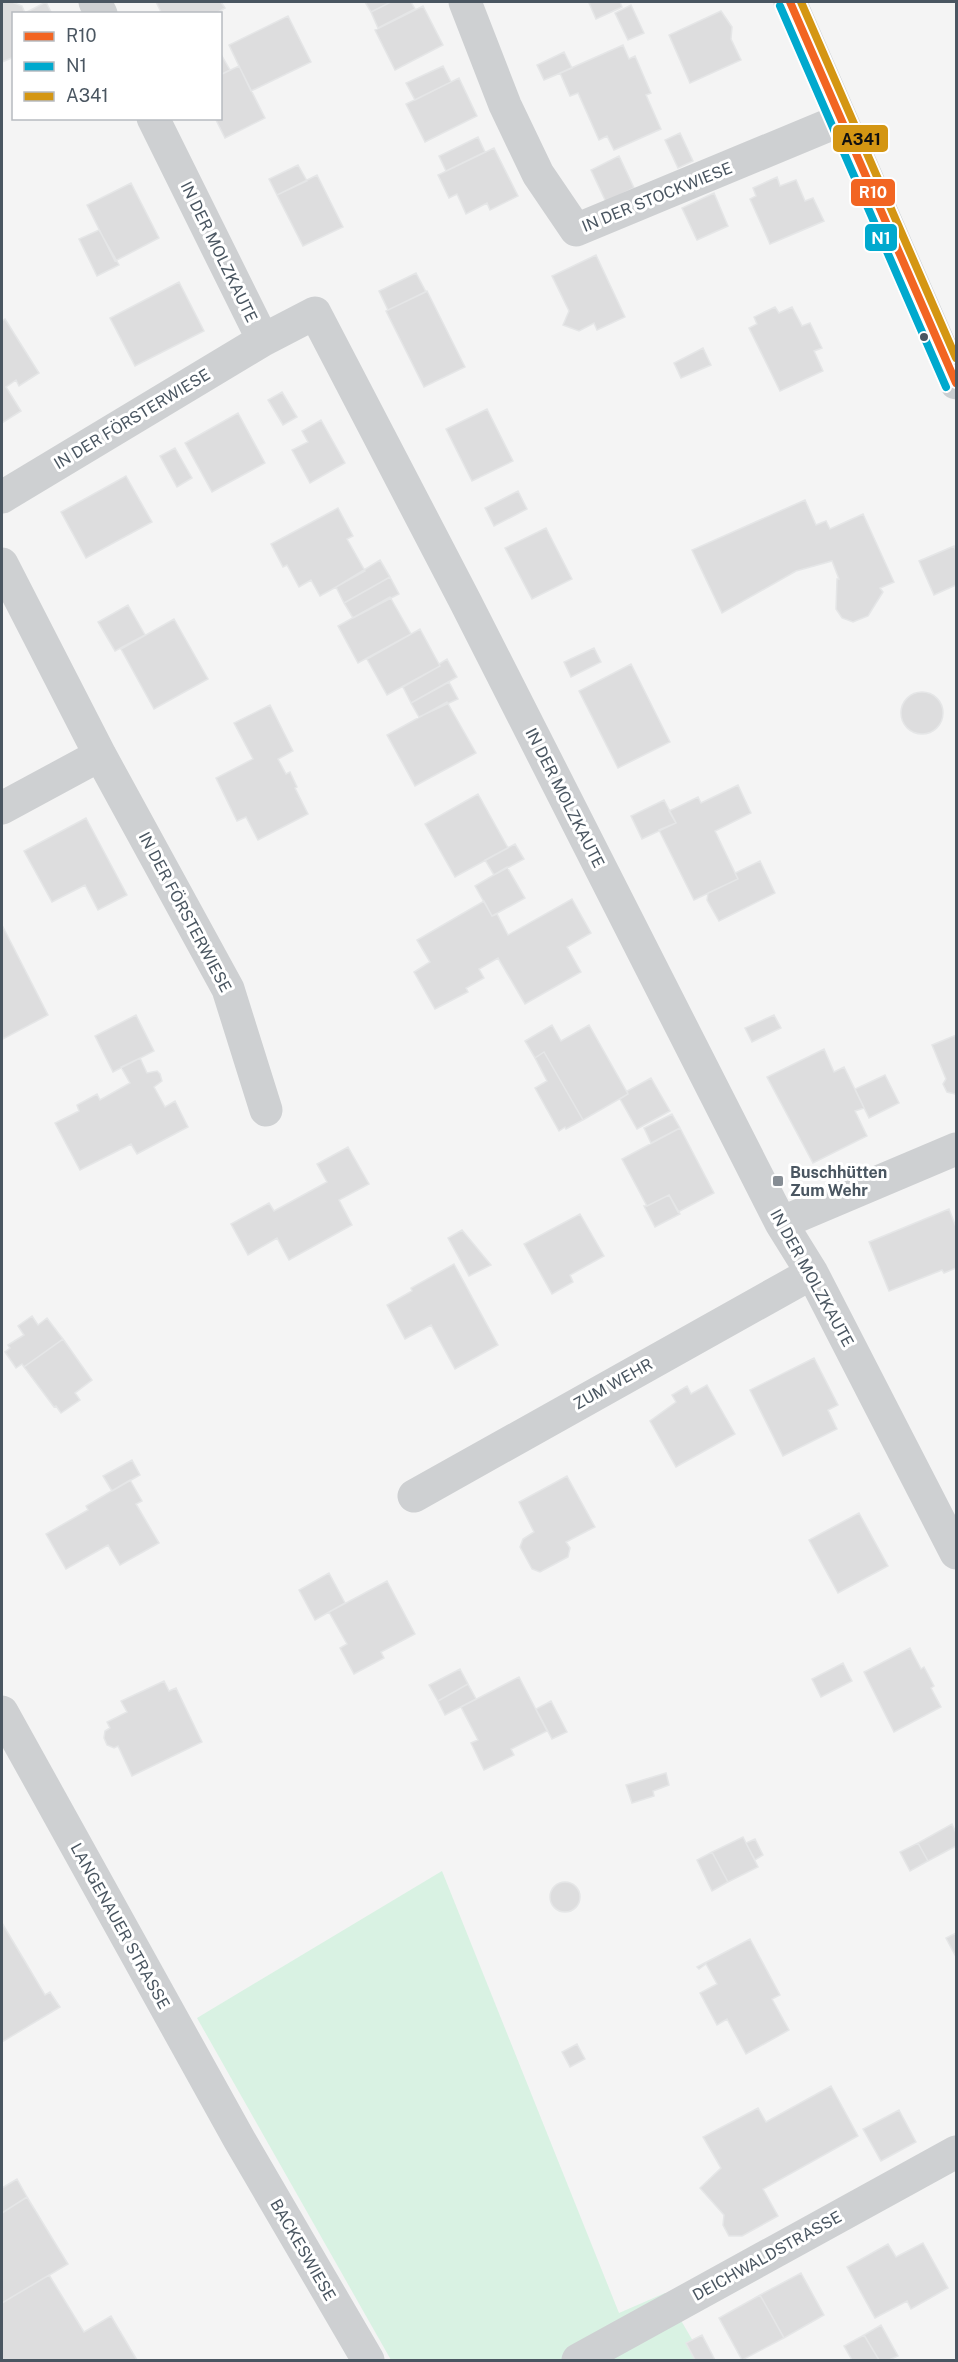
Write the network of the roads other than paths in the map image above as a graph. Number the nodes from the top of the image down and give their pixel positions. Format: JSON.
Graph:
{"nodes":[{"id":1,"x":465,"y":2,"type":"edge"},
{"id":2,"x":790,"y":2,"type":"edge"},
{"id":3,"x":154,"y":120,"type":"edge"},
{"id":4,"x":841,"y":120,"type":"junction"},
{"id":5,"x":263,"y":340,"type":"junction"},
{"id":6,"x":957,"y":383,"type":"edge"},
{"id":7,"x":2,"y":497,"type":"edge"},
{"id":8,"x":2,"y":564,"type":"edge"},
{"id":9,"x":100,"y":755,"type":"junction"},
{"id":10,"x":2,"y":808,"type":"edge"},
{"id":11,"x":266,"y":1110,"type":"dead end"},
{"id":12,"x":957,"y":1149,"type":"edge"},
{"id":13,"x":781,"y":1223,"type":"junction"},
{"id":14,"x":812,"y":1272,"type":"junction"},
{"id":15,"x":414,"y":1496,"type":"dead end"},
{"id":16,"x":957,"y":1553,"type":"edge"},
{"id":17,"x":2,"y":1712,"type":"edge"},
{"id":18,"x":239,"y":2139,"type":"joint"},
{"id":19,"x":957,"y":2152,"type":"edge"},
{"id":20,"x":368,"y":2361,"type":"edge"},
{"id":21,"x":578,"y":2361,"type":"edge"}],
"edges":[{"from":1,"to":4,"type":"street","name":"IN DER STOCKWIESE"},
{"from":2,"to":4,"type":"main road"},
{"from":3,"to":5,"type":"street","name":"IN DER MOLZKAUTE"},
{"from":4,"to":6,"type":"main road"},
{"from":5,"to":7,"type":"street","name":"IN DER FÖRSTERWIESE"},
{"from":5,"to":13,"type":"street","name":"IN DER MOLZKAUTE"},
{"from":8,"to":9,"type":"street","name":"IN DER FÖRSTERWIESE"},
{"from":9,"to":10,"type":"street"},
{"from":9,"to":11,"type":"street","name":"IN DER FÖRSTERWIESE"},
{"from":12,"to":13,"type":"street"},
{"from":13,"to":14,"type":"street","name":"IN DER MOLZKAUTE"},
{"from":14,"to":15,"type":"street","name":"ZUM WEHR"},
{"from":14,"to":16,"type":"street","name":"IN DER MOLZKAUTE"},
{"from":17,"to":18,"type":"street","name":"LANGENAUER STRASSE"},
{"from":18,"to":20,"type":"street","name":"BACKESWIESE"},
{"from":19,"to":21,"type":"street","name":"DEICHWALDSTRASSE"}]}
